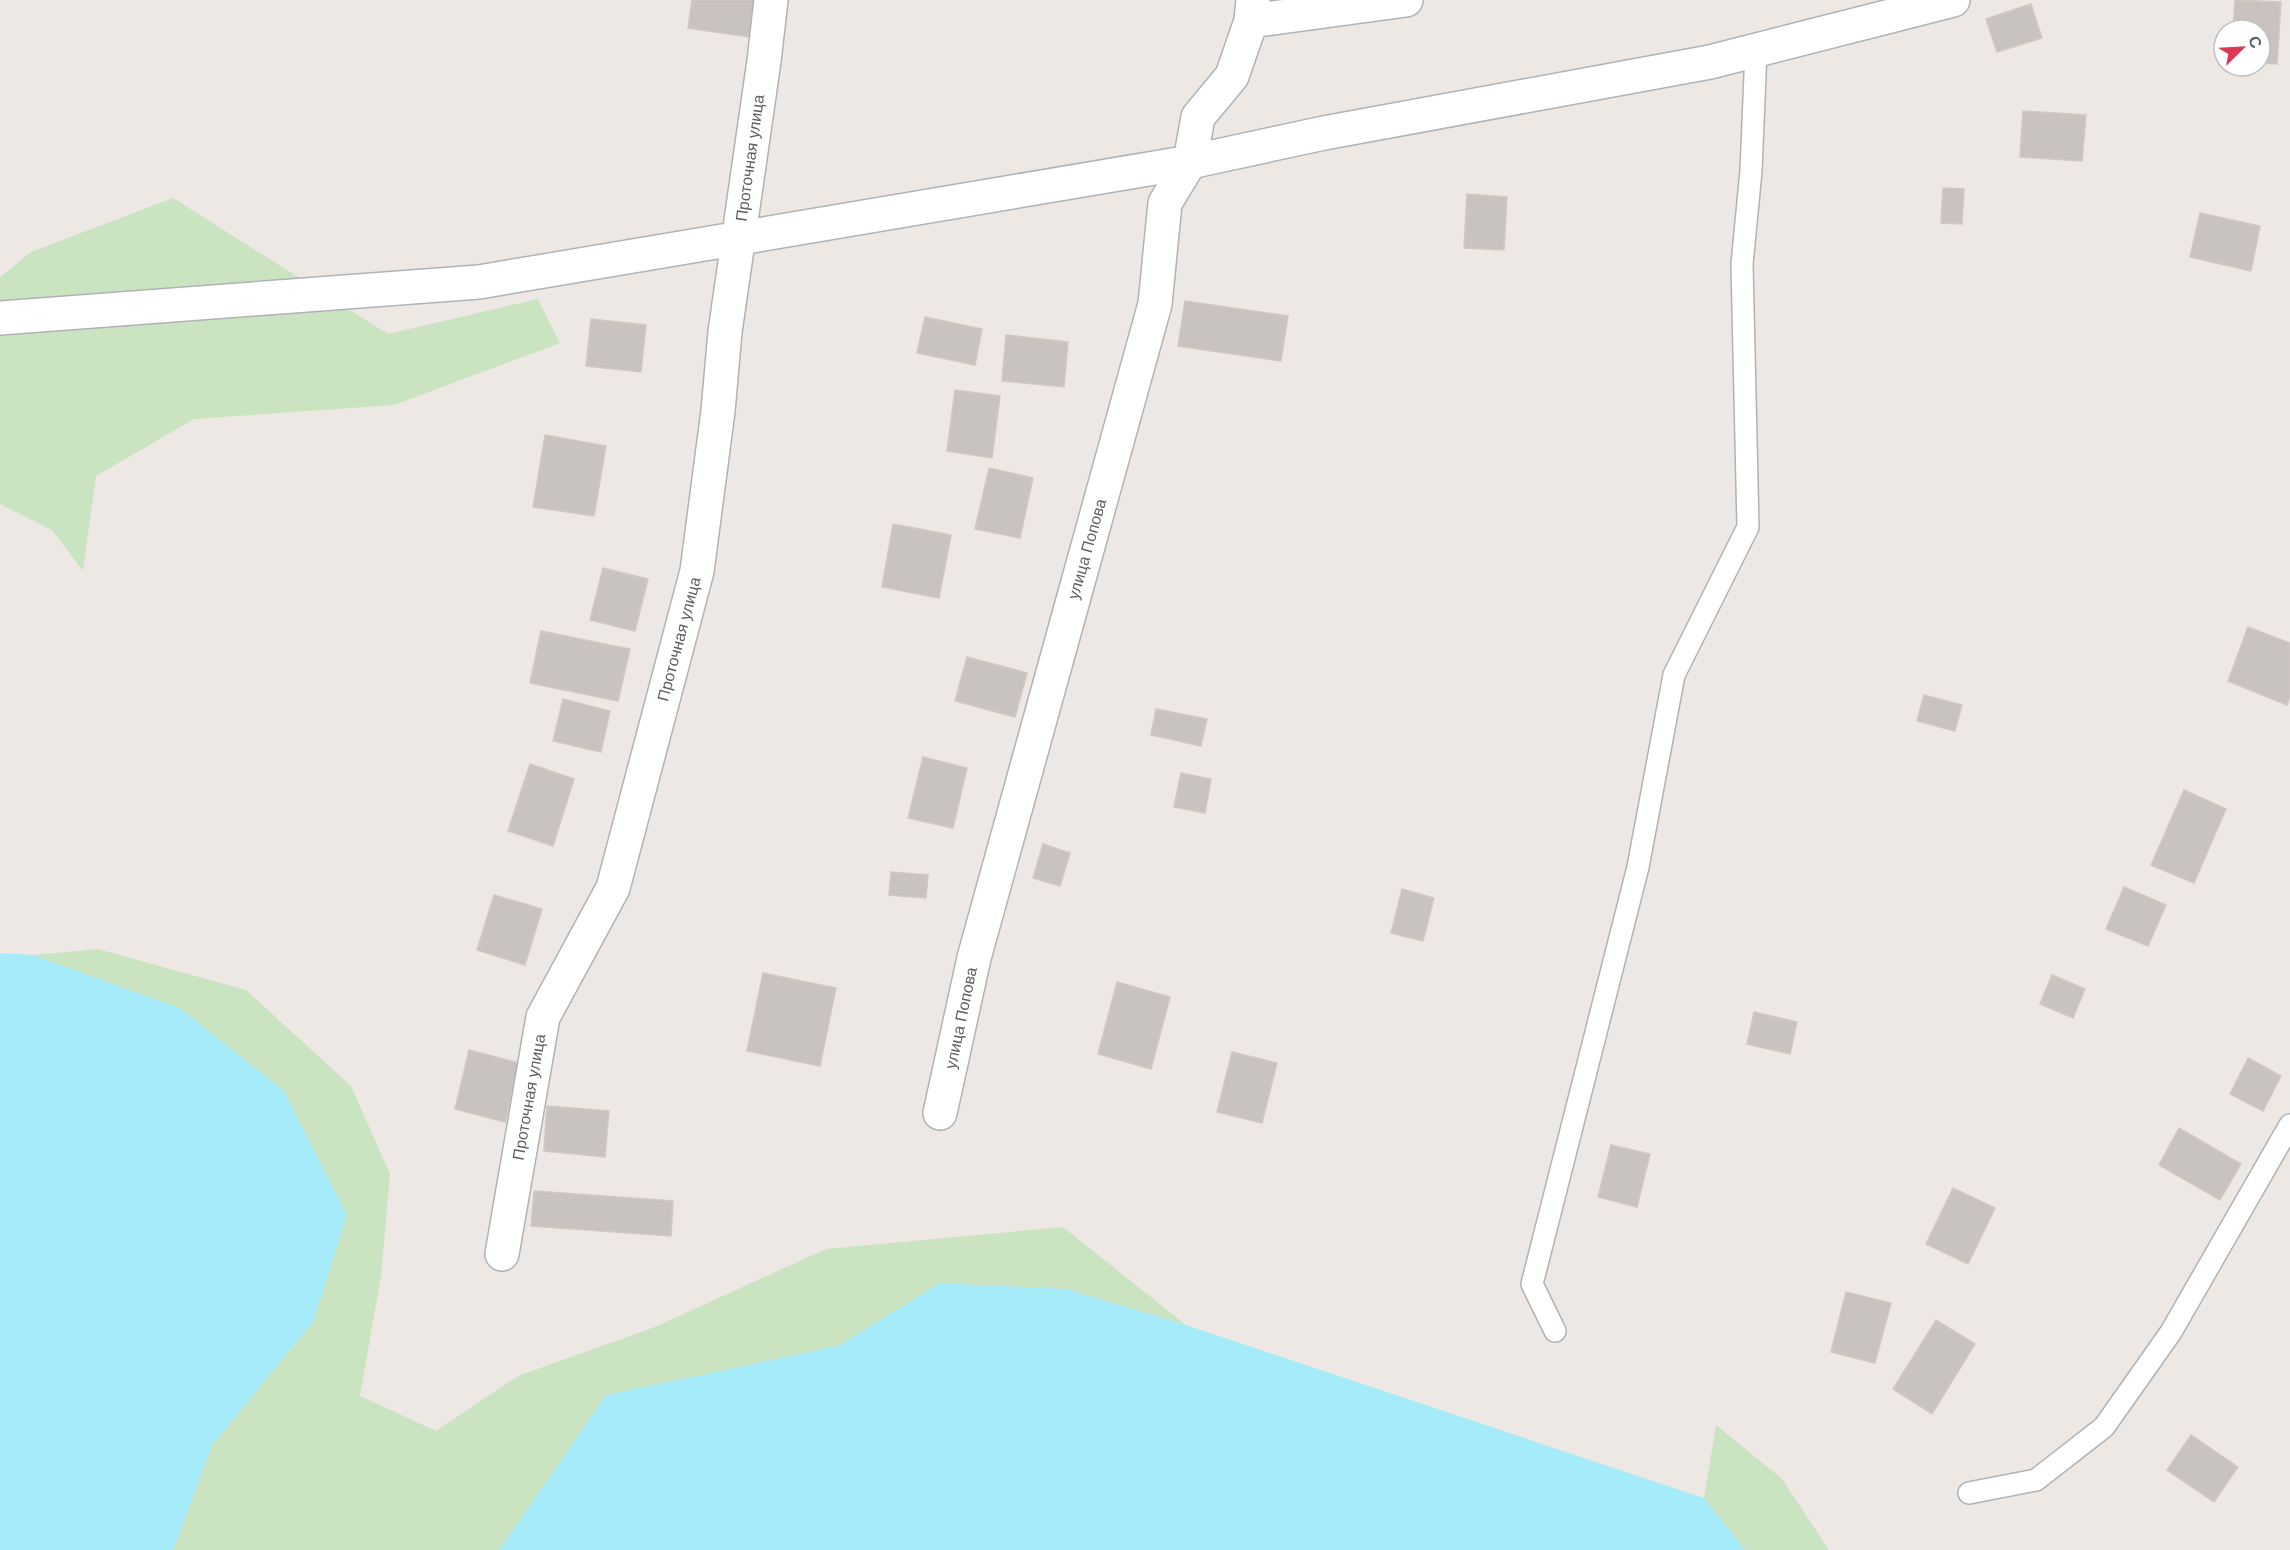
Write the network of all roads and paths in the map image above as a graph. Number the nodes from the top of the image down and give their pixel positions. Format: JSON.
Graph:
{"nodes":[{"id":1,"x":771,"y":0,"type":"edge"},
{"id":2,"x":1406,"y":0,"type":"edge"},
{"id":3,"x":1953,"y":0,"type":"edge"},
{"id":4,"x":1252,"y":11,"type":"edge"},
{"id":5,"x":1756,"y":51,"type":"junction"},
{"id":6,"x":1190,"y":162,"type":"junction"},
{"id":7,"x":738,"y":239,"type":"junction"},
{"id":8,"x":0,"y":318,"type":"edge"},
{"id":9,"x":940,"y":1113,"type":"dead end"},
{"id":10,"x":2290,"y":1125,"type":"edge"},
{"id":11,"x":502,"y":1254,"type":"dead end"},
{"id":12,"x":1555,"y":1331,"type":"dead end"},
{"id":13,"x":1969,"y":1493,"type":"dead end"}],
"edges":[{"from":1,"to":7,"type":"street","name":"Проточная улица"},
{"from":2,"to":4,"type":"street"},
{"from":3,"to":5,"type":"street"},
{"from":4,"to":6,"type":"street","name":"улица Попова"},
{"from":5,"to":6,"type":"street"},
{"from":5,"to":12,"type":"lane"},
{"from":6,"to":7,"type":"street"},
{"from":6,"to":9,"type":"street","name":"улица Попова"},
{"from":7,"to":8,"type":"street"},
{"from":7,"to":11,"type":"street","name":"Проточная улица"},
{"from":10,"to":13,"type":"lane"}]}
